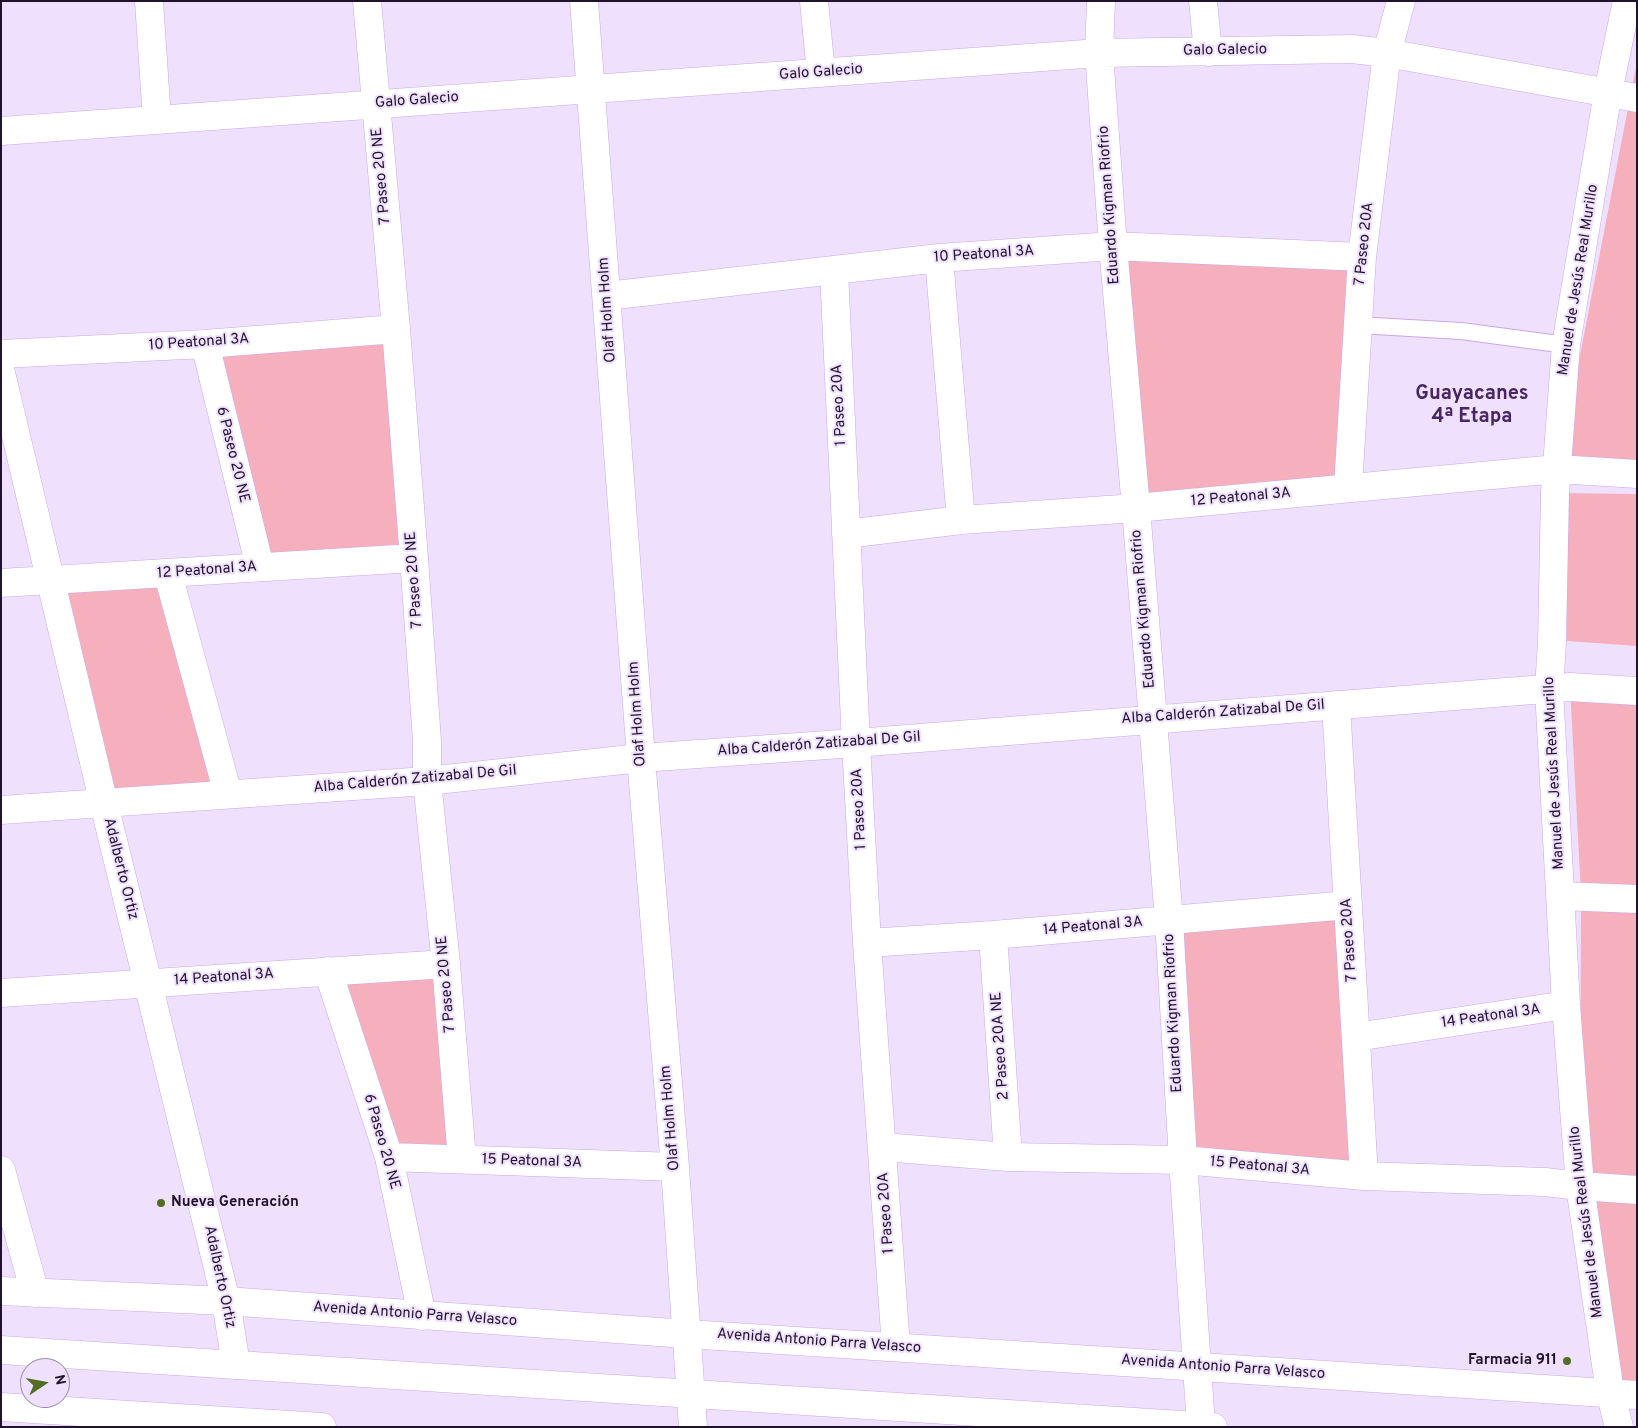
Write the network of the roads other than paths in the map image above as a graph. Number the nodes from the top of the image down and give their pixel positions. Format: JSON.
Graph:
{"nodes":[{"id":1,"x":149,"y":1,"type":"edge"},
{"id":2,"x":368,"y":1,"type":"edge"},
{"id":3,"x":584,"y":1,"type":"edge"},
{"id":4,"x":814,"y":1,"type":"edge"},
{"id":5,"x":1101,"y":1,"type":"edge"},
{"id":6,"x":1203,"y":1,"type":"edge"},
{"id":7,"x":1401,"y":1,"type":"edge"},
{"id":8,"x":1626,"y":1,"type":"edge"},
{"id":9,"x":1208,"y":52,"type":"junction"},
{"id":10,"x":1387,"y":52,"type":"junction"},
{"id":11,"x":1100,"y":53,"type":"junction"},
{"id":12,"x":821,"y":73,"type":"junction"},
{"id":13,"x":591,"y":90,"type":"junction"},
{"id":14,"x":1608,"y":92,"type":"junction"},
{"id":15,"x":1637,"y":98,"type":"edge"},
{"id":16,"x":375,"y":104,"type":"junction"},
{"id":17,"x":156,"y":120,"type":"junction"},
{"id":18,"x":1,"y":131,"type":"edge"},
{"id":19,"x":1112,"y":246,"type":"junction"},
{"id":20,"x":1362,"y":257,"type":"junction"},
{"id":21,"x":939,"y":258,"type":"junction"},
{"id":22,"x":834,"y":271,"type":"junction"},
{"id":23,"x":607,"y":296,"type":"junction"},
{"id":24,"x":1358,"y":324,"type":"junction"},
{"id":25,"x":396,"y":329,"type":"junction"},
{"id":26,"x":205,"y":344,"type":"junction"},
{"id":27,"x":1566,"y":345,"type":"junction"},
{"id":28,"x":1,"y":354,"type":"edge"},
{"id":29,"x":1,"y":373,"type":"edge"},
{"id":30,"x":1557,"y":469,"type":"junction"},
{"id":31,"x":1637,"y":474,"type":"edge"},
{"id":32,"x":1348,"y":488,"type":"junction"},
{"id":33,"x":1136,"y":508,"type":"junction"},
{"id":34,"x":961,"y":520,"type":"junction"},
{"id":35,"x":846,"y":534,"type":"junction"},
{"id":36,"x":414,"y":558,"type":"junction"},
{"id":37,"x":260,"y":567,"type":"junction"},
{"id":38,"x":168,"y":574,"type":"junction"},
{"id":39,"x":52,"y":580,"type":"junction"},
{"id":40,"x":1,"y":583,"type":"edge"},
{"id":41,"x":1549,"y":689,"type":"junction"},
{"id":42,"x":1637,"y":691,"type":"edge"},
{"id":43,"x":1336,"y":705,"type":"junction"},
{"id":44,"x":1153,"y":718,"type":"junction"},
{"id":45,"x":856,"y":743,"type":"junction"},
{"id":46,"x":641,"y":758,"type":"junction"},
{"id":47,"x":427,"y":781,"type":"junction"},
{"id":48,"x":228,"y":794,"type":"junction"},
{"id":49,"x":104,"y":804,"type":"junction"},
{"id":50,"x":1,"y":810,"type":"edge"},
{"id":51,"x":1561,"y":896,"type":"junction"},
{"id":52,"x":1637,"y":899,"type":"edge"},
{"id":53,"x":1348,"y":905,"type":"junction"},
{"id":54,"x":1169,"y":920,"type":"junction"},
{"id":55,"x":993,"y":935,"type":"junction"},
{"id":56,"x":867,"y":943,"type":"junction"},
{"id":57,"x":446,"y":964,"type":"junction"},
{"id":58,"x":328,"y":971,"type":"junction"},
{"id":59,"x":149,"y":984,"type":"junction"},
{"id":60,"x":1,"y":994,"type":"edge"},
{"id":61,"x":1566,"y":1005,"type":"junction"},
{"id":62,"x":1356,"y":1037,"type":"junction"},
{"id":63,"x":883,"y":1147,"type":"junction"},
{"id":64,"x":389,"y":1157,"type":"junction"},
{"id":65,"x":1008,"y":1157,"type":"junction"},
{"id":66,"x":462,"y":1159,"type":"junction"},
{"id":67,"x":1183,"y":1160,"type":"junction"},
{"id":68,"x":675,"y":1167,"type":"junction"},
{"id":69,"x":1,"y":1170,"type":"edge"},
{"id":70,"x":1364,"y":1176,"type":"junction"},
{"id":71,"x":1580,"y":1186,"type":"junction"},
{"id":72,"x":1637,"y":1190,"type":"edge"},
{"id":73,"x":1,"y":1291,"type":"edge"},
{"id":74,"x":35,"y":1293,"type":"junction"},
{"id":75,"x":226,"y":1301,"type":"junction"},
{"id":76,"x":422,"y":1316,"type":"junction"},
{"id":77,"x":687,"y":1334,"type":"junction"},
{"id":78,"x":896,"y":1347,"type":"junction"},
{"id":79,"x":1,"y":1350,"type":"edge"},
{"id":80,"x":236,"y":1365,"type":"junction"},
{"id":81,"x":1196,"y":1366,"type":"junction"},
{"id":82,"x":1610,"y":1392,"type":"junction"},
{"id":83,"x":691,"y":1394,"type":"junction"},
{"id":84,"x":1637,"y":1395,"type":"edge"},
{"id":85,"x":1,"y":1407,"type":"edge"},
{"id":86,"x":1207,"y":1426,"type":"edge"},
{"id":87,"x":322,"y":1427,"type":"edge"},
{"id":88,"x":693,"y":1427,"type":"edge"},
{"id":89,"x":1619,"y":1427,"type":"edge"}],
"edges":[{"from":1,"to":17,"type":"street"},
{"from":2,"to":16,"type":"street","name":"7 Paseo 20 NE"},
{"from":3,"to":13,"type":"street","name":"Olaf Holm Holm"},
{"from":4,"to":12,"type":"street"},
{"from":5,"to":11,"type":"street","name":"Eduardo Kigman Riofrio"},
{"from":6,"to":9,"type":"street"},
{"from":7,"to":10,"type":"street","name":"7 Paseo 20A"},
{"from":8,"to":14,"type":"street","name":"Manuel de Jesús Real Murillo"},
{"from":9,"to":10,"type":"street","name":"Galo Galecio"},
{"from":9,"to":11,"type":"street","name":"Galo Galecio"},
{"from":10,"to":14,"type":"street","name":"Galo Galecio"},
{"from":10,"to":20,"type":"street","name":"7 Paseo 20A"},
{"from":11,"to":12,"type":"street","name":"Galo Galecio"},
{"from":11,"to":19,"type":"street","name":"Eduardo Kigman Riofrio"},
{"from":12,"to":13,"type":"street","name":"Galo Galecio"},
{"from":13,"to":16,"type":"street","name":"Galo Galecio"},
{"from":13,"to":23,"type":"street","name":"Olaf Holm Holm"},
{"from":14,"to":15,"type":"street","name":"Galo Galecio"},
{"from":14,"to":27,"type":"street","name":"Manuel de Jesús Real Murillo"},
{"from":16,"to":17,"type":"street","name":"Galo Galecio"},
{"from":16,"to":25,"type":"street","name":"7 Paseo 20 NE"},
{"from":17,"to":18,"type":"street","name":"Galo Galecio"},
{"from":19,"to":20,"type":"street","name":"10 Peatonal 3A"},
{"from":19,"to":21,"type":"street","name":"10 Peatonal 3A"},
{"from":19,"to":33,"type":"street","name":"Eduardo Kigman Riofrio"},
{"from":20,"to":24,"type":"street","name":"7 Paseo 20A"},
{"from":21,"to":22,"type":"street","name":"10 Peatonal 3A"},
{"from":21,"to":34,"type":"street"},
{"from":22,"to":23,"type":"street","name":"10 Peatonal 3A"},
{"from":22,"to":35,"type":"street","name":"1 Paseo 20A"},
{"from":23,"to":46,"type":"street","name":"Olaf Holm Holm"},
{"from":24,"to":27,"type":"lane"},
{"from":24,"to":32,"type":"street","name":"7 Paseo 20A"},
{"from":25,"to":26,"type":"street","name":"10 Peatonal 3A"},
{"from":25,"to":36,"type":"street","name":"7 Paseo 20 NE"},
{"from":26,"to":28,"type":"street","name":"10 Peatonal 3A"},
{"from":26,"to":37,"type":"street","name":"6 Paseo 20 NE"},
{"from":27,"to":30,"type":"street","name":"Manuel de Jesús Real Murillo"},
{"from":29,"to":39,"type":"street","name":"Adalberto Ortiz"},
{"from":30,"to":31,"type":"street","name":"12 Peatonal 3A"},
{"from":30,"to":32,"type":"street","name":"12 Peatonal 3A"},
{"from":30,"to":41,"type":"street","name":"Manuel de Jesús Real Murillo"},
{"from":32,"to":33,"type":"street","name":"12 Peatonal 3A"},
{"from":33,"to":34,"type":"street","name":"12 Peatonal 3A"},
{"from":33,"to":44,"type":"street","name":"Eduardo Kigman Riofrio"},
{"from":34,"to":35,"type":"street","name":"12 Peatonal 3A"},
{"from":35,"to":45,"type":"street","name":"1 Paseo 20A"},
{"from":36,"to":37,"type":"street","name":"12 Peatonal 3A"},
{"from":36,"to":47,"type":"street","name":"7 Paseo 20 NE"},
{"from":37,"to":38,"type":"street","name":"12 Peatonal 3A"},
{"from":38,"to":39,"type":"street","name":"12 Peatonal 3A"},
{"from":38,"to":48,"type":"street"},
{"from":39,"to":40,"type":"street","name":"12 Peatonal 3A"},
{"from":39,"to":49,"type":"street","name":"Adalberto Ortiz"},
{"from":41,"to":42,"type":"street","name":"Alba Calderón Zatizabal De Gil"},
{"from":41,"to":43,"type":"street","name":"Alba Calderón Zatizabal De Gil"},
{"from":41,"to":51,"type":"street","name":"Manuel de Jesús Real Murillo"},
{"from":43,"to":44,"type":"street","name":"Alba Calderón Zatizabal De Gil"},
{"from":43,"to":53,"type":"street","name":"7 Paseo 20A"},
{"from":44,"to":45,"type":"street","name":"Alba Calderón Zatizabal De Gil"},
{"from":44,"to":54,"type":"street","name":"Eduardo Kigman Riofrio"},
{"from":45,"to":46,"type":"street","name":"Alba Calderón Zatizabal De Gil"},
{"from":45,"to":56,"type":"street","name":"1 Paseo 20A"},
{"from":46,"to":47,"type":"street","name":"Alba Calderón Zatizabal De Gil"},
{"from":46,"to":68,"type":"street","name":"Olaf Holm Holm"},
{"from":47,"to":48,"type":"street","name":"Alba Calderón Zatizabal De Gil"},
{"from":47,"to":57,"type":"street","name":"7 Paseo 20 NE"},
{"from":48,"to":49,"type":"street","name":"Alba Calderón Zatizabal De Gil"},
{"from":49,"to":50,"type":"street","name":"Alba Calderón Zatizabal De Gil"},
{"from":49,"to":59,"type":"street","name":"Adalberto Ortiz"},
{"from":51,"to":52,"type":"street"},
{"from":51,"to":61,"type":"street","name":"Manuel de Jesús Real Murillo"},
{"from":53,"to":54,"type":"street","name":"14 Peatonal 3A"},
{"from":53,"to":62,"type":"street","name":"7 Paseo 20A"},
{"from":54,"to":55,"type":"street","name":"14 Peatonal 3A"},
{"from":54,"to":67,"type":"street","name":"Eduardo Kigman Riofrio"},
{"from":55,"to":56,"type":"street","name":"14 Peatonal 3A"},
{"from":55,"to":65,"type":"street","name":"2 Paseo 20A NE"},
{"from":56,"to":63,"type":"street","name":"1 Paseo 20A"},
{"from":57,"to":58,"type":"street","name":"14 Peatonal 3A"},
{"from":57,"to":66,"type":"street","name":"7 Paseo 20 NE"},
{"from":58,"to":59,"type":"street","name":"14 Peatonal 3A"},
{"from":58,"to":64,"type":"street","name":"6 Paseo 20 NE"},
{"from":59,"to":60,"type":"street","name":"14 Peatonal 3A"},
{"from":59,"to":75,"type":"street","name":"Adalberto Ortiz"},
{"from":61,"to":62,"type":"street","name":"14 Peatonal 3A"},
{"from":61,"to":71,"type":"street","name":"Manuel de Jesús Real Murillo"},
{"from":62,"to":70,"type":"street","name":"7 Paseo 20A"},
{"from":63,"to":65,"type":"street","name":"15 Peatonal 3A"},
{"from":63,"to":78,"type":"street","name":"1 Paseo 20A"},
{"from":64,"to":66,"type":"street","name":"15 Peatonal 3A"},
{"from":64,"to":76,"type":"street","name":"6 Paseo 20 NE"},
{"from":65,"to":67,"type":"street","name":"15 Peatonal 3A"},
{"from":66,"to":68,"type":"street","name":"15 Peatonal 3A"},
{"from":67,"to":70,"type":"street","name":"15 Peatonal 3A"},
{"from":67,"to":81,"type":"street","name":"Eduardo Kigman Riofrio"},
{"from":68,"to":77,"type":"street","name":"Olaf Holm Holm"},
{"from":69,"to":74,"type":"street"},
{"from":70,"to":71,"type":"street","name":"15 Peatonal 3A"},
{"from":71,"to":72,"type":"street","name":"15 Peatonal 3A"},
{"from":71,"to":82,"type":"street","name":"Manuel de Jesús Real Murillo"},
{"from":73,"to":74,"type":"street","name":"Avenida Antonio Parra Velasco"},
{"from":74,"to":75,"type":"street","name":"Avenida Antonio Parra Velasco"},
{"from":75,"to":76,"type":"street","name":"Avenida Antonio Parra Velasco"},
{"from":75,"to":80,"type":"street","name":"Adalberto Ortiz"},
{"from":76,"to":77,"type":"street","name":"Avenida Antonio Parra Velasco"},
{"from":77,"to":78,"type":"street","name":"Avenida Antonio Parra Velasco"},
{"from":77,"to":83,"type":"street","name":"Olaf Holm Holm"},
{"from":78,"to":81,"type":"street","name":"Avenida Antonio Parra Velasco"},
{"from":79,"to":80,"type":"street"},
{"from":80,"to":83,"type":"street"},
{"from":81,"to":82,"type":"street","name":"Avenida Antonio Parra Velasco"},
{"from":81,"to":86,"type":"street","name":"Eduardo Kigman Riofrio"},
{"from":82,"to":84,"type":"street","name":"Avenida Antonio Parra Velasco"},
{"from":82,"to":89,"type":"street","name":"Manuel de Jesús Real Murillo"},
{"from":83,"to":86,"type":"street"},
{"from":83,"to":88,"type":"street","name":"Olaf Holm Holm"},
{"from":85,"to":87,"type":"street"}]}
